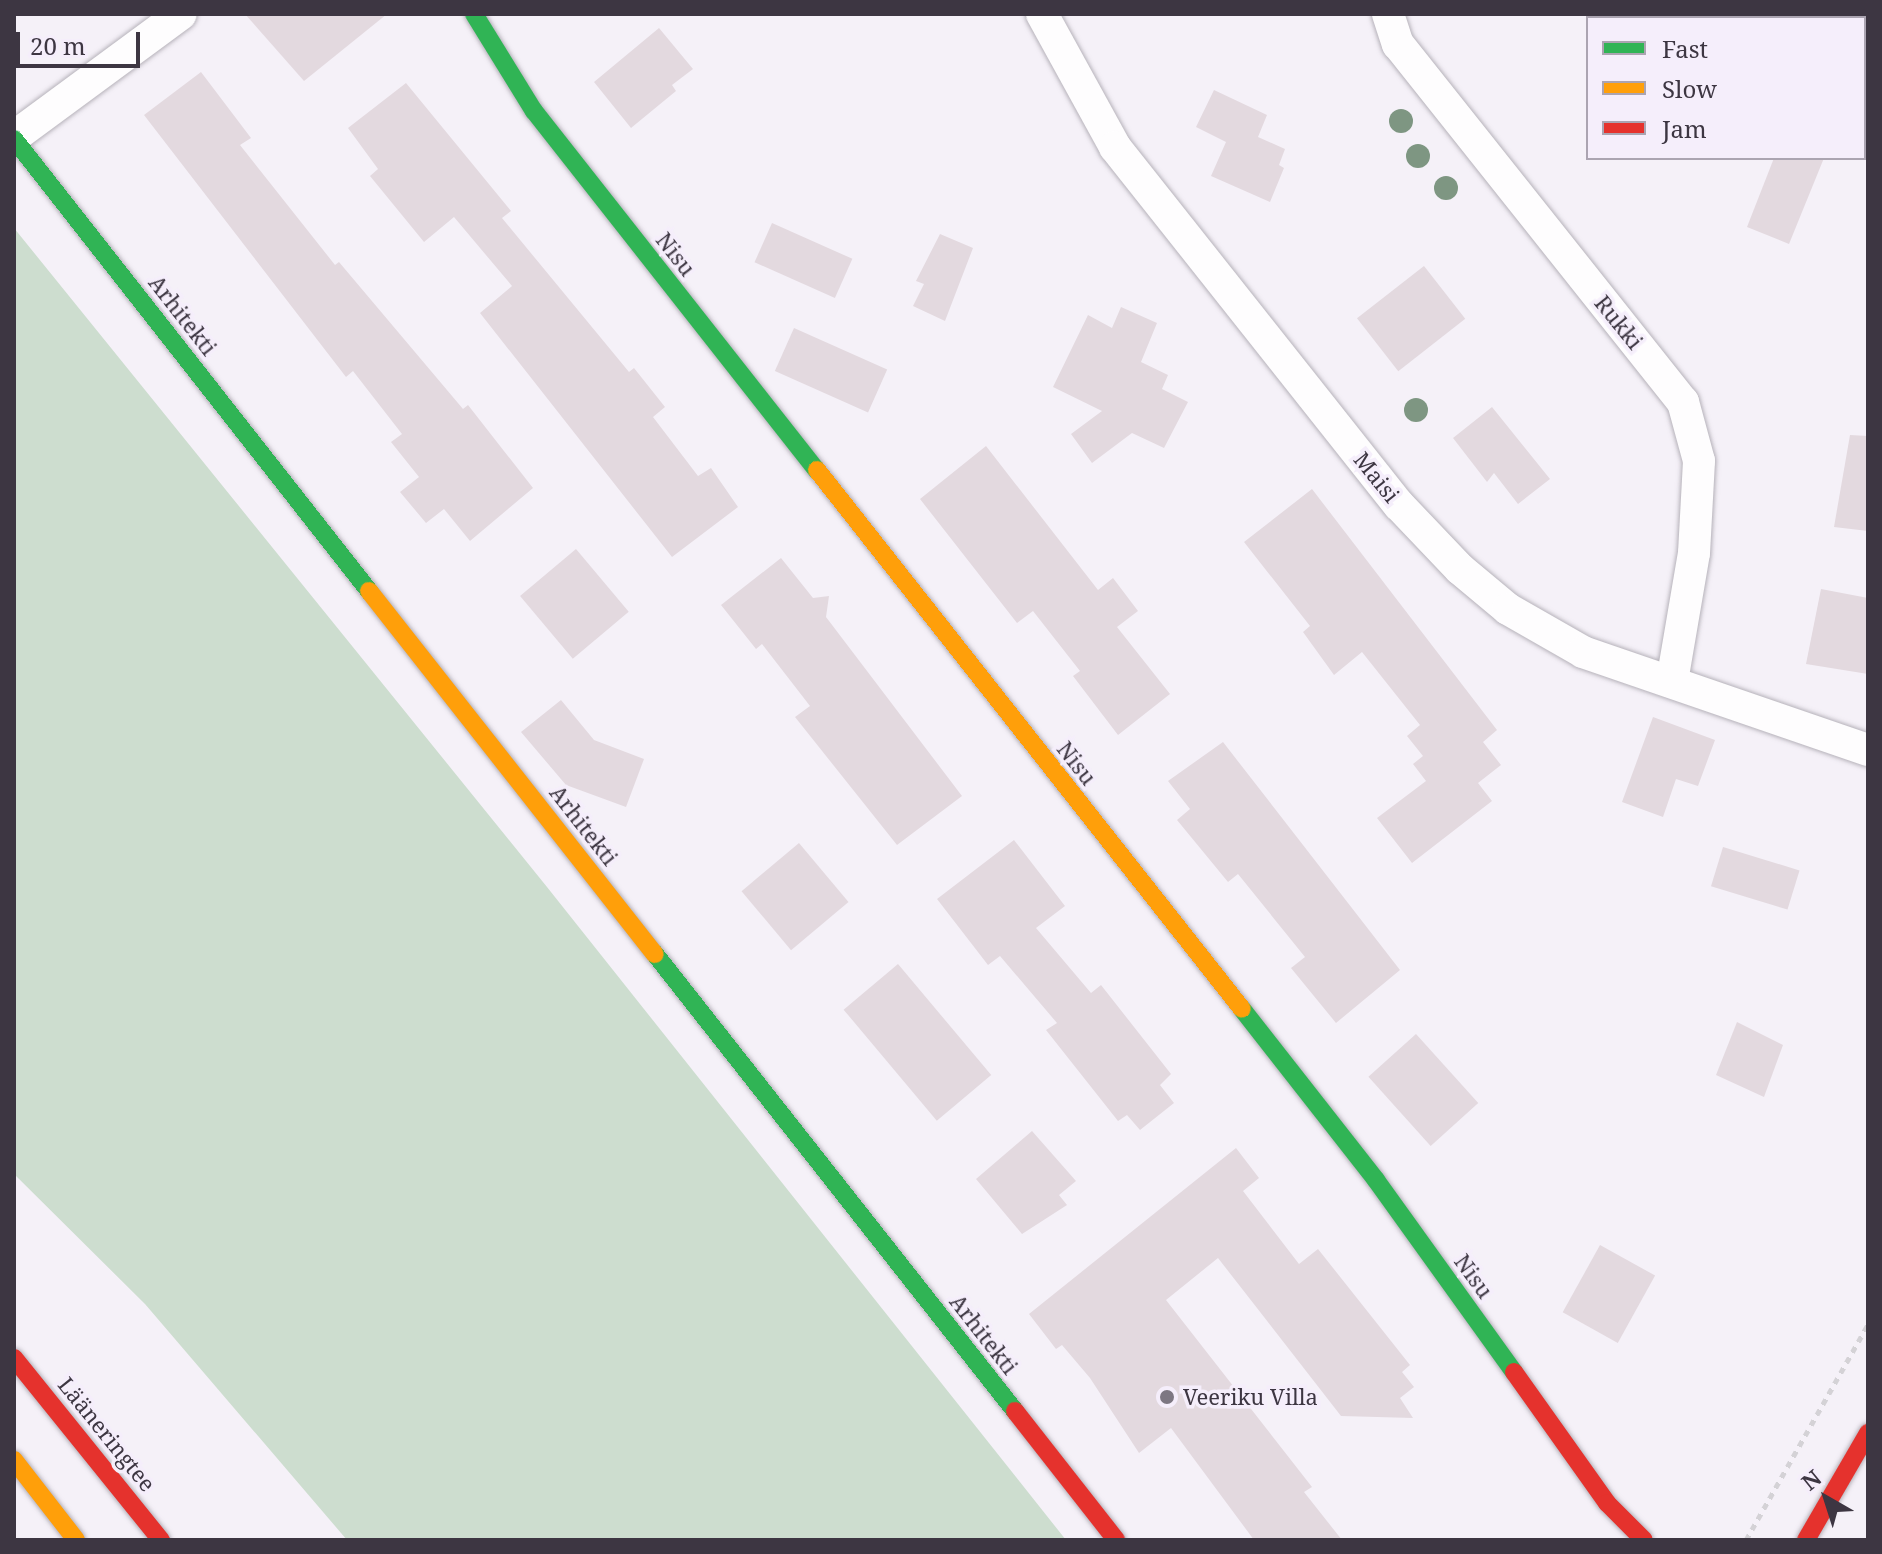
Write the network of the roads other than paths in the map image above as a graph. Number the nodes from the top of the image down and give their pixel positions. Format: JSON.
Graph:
{"nodes":[{"id":1,"x":181,"y":14,"type":"edge"},
{"id":2,"x":474,"y":14,"type":"edge"},
{"id":3,"x":1042,"y":14,"type":"edge"},
{"id":4,"x":1388,"y":14,"type":"edge"},
{"id":5,"x":14,"y":138,"type":"edge"},
{"id":6,"x":1672,"y":682,"type":"junction"},
{"id":7,"x":1868,"y":750,"type":"edge"},
{"id":8,"x":14,"y":1358,"type":"edge"},
{"id":9,"x":1868,"y":1433,"type":"edge"},
{"id":10,"x":14,"y":1460,"type":"edge"},
{"id":11,"x":76,"y":1540,"type":"edge"},
{"id":12,"x":161,"y":1540,"type":"edge"},
{"id":13,"x":1116,"y":1540,"type":"edge"},
{"id":14,"x":1644,"y":1540,"type":"edge"},
{"id":15,"x":1806,"y":1540,"type":"edge"}],
"edges":[{"from":1,"to":5,"type":"street"},
{"from":2,"to":14,"type":"main road","name":"Nisu"},
{"from":3,"to":6,"type":"street","name":"Maisi"},
{"from":4,"to":6,"type":"street","name":"Rukki"},
{"from":5,"to":13,"type":"main road","name":"Arhitekti"},
{"from":6,"to":7,"type":"street","name":"Maisi"},
{"from":8,"to":12,"type":"main road","name":"Lääneringtee"},
{"from":9,"to":15,"type":"main road"},
{"from":10,"to":11,"type":"main road"}]}
